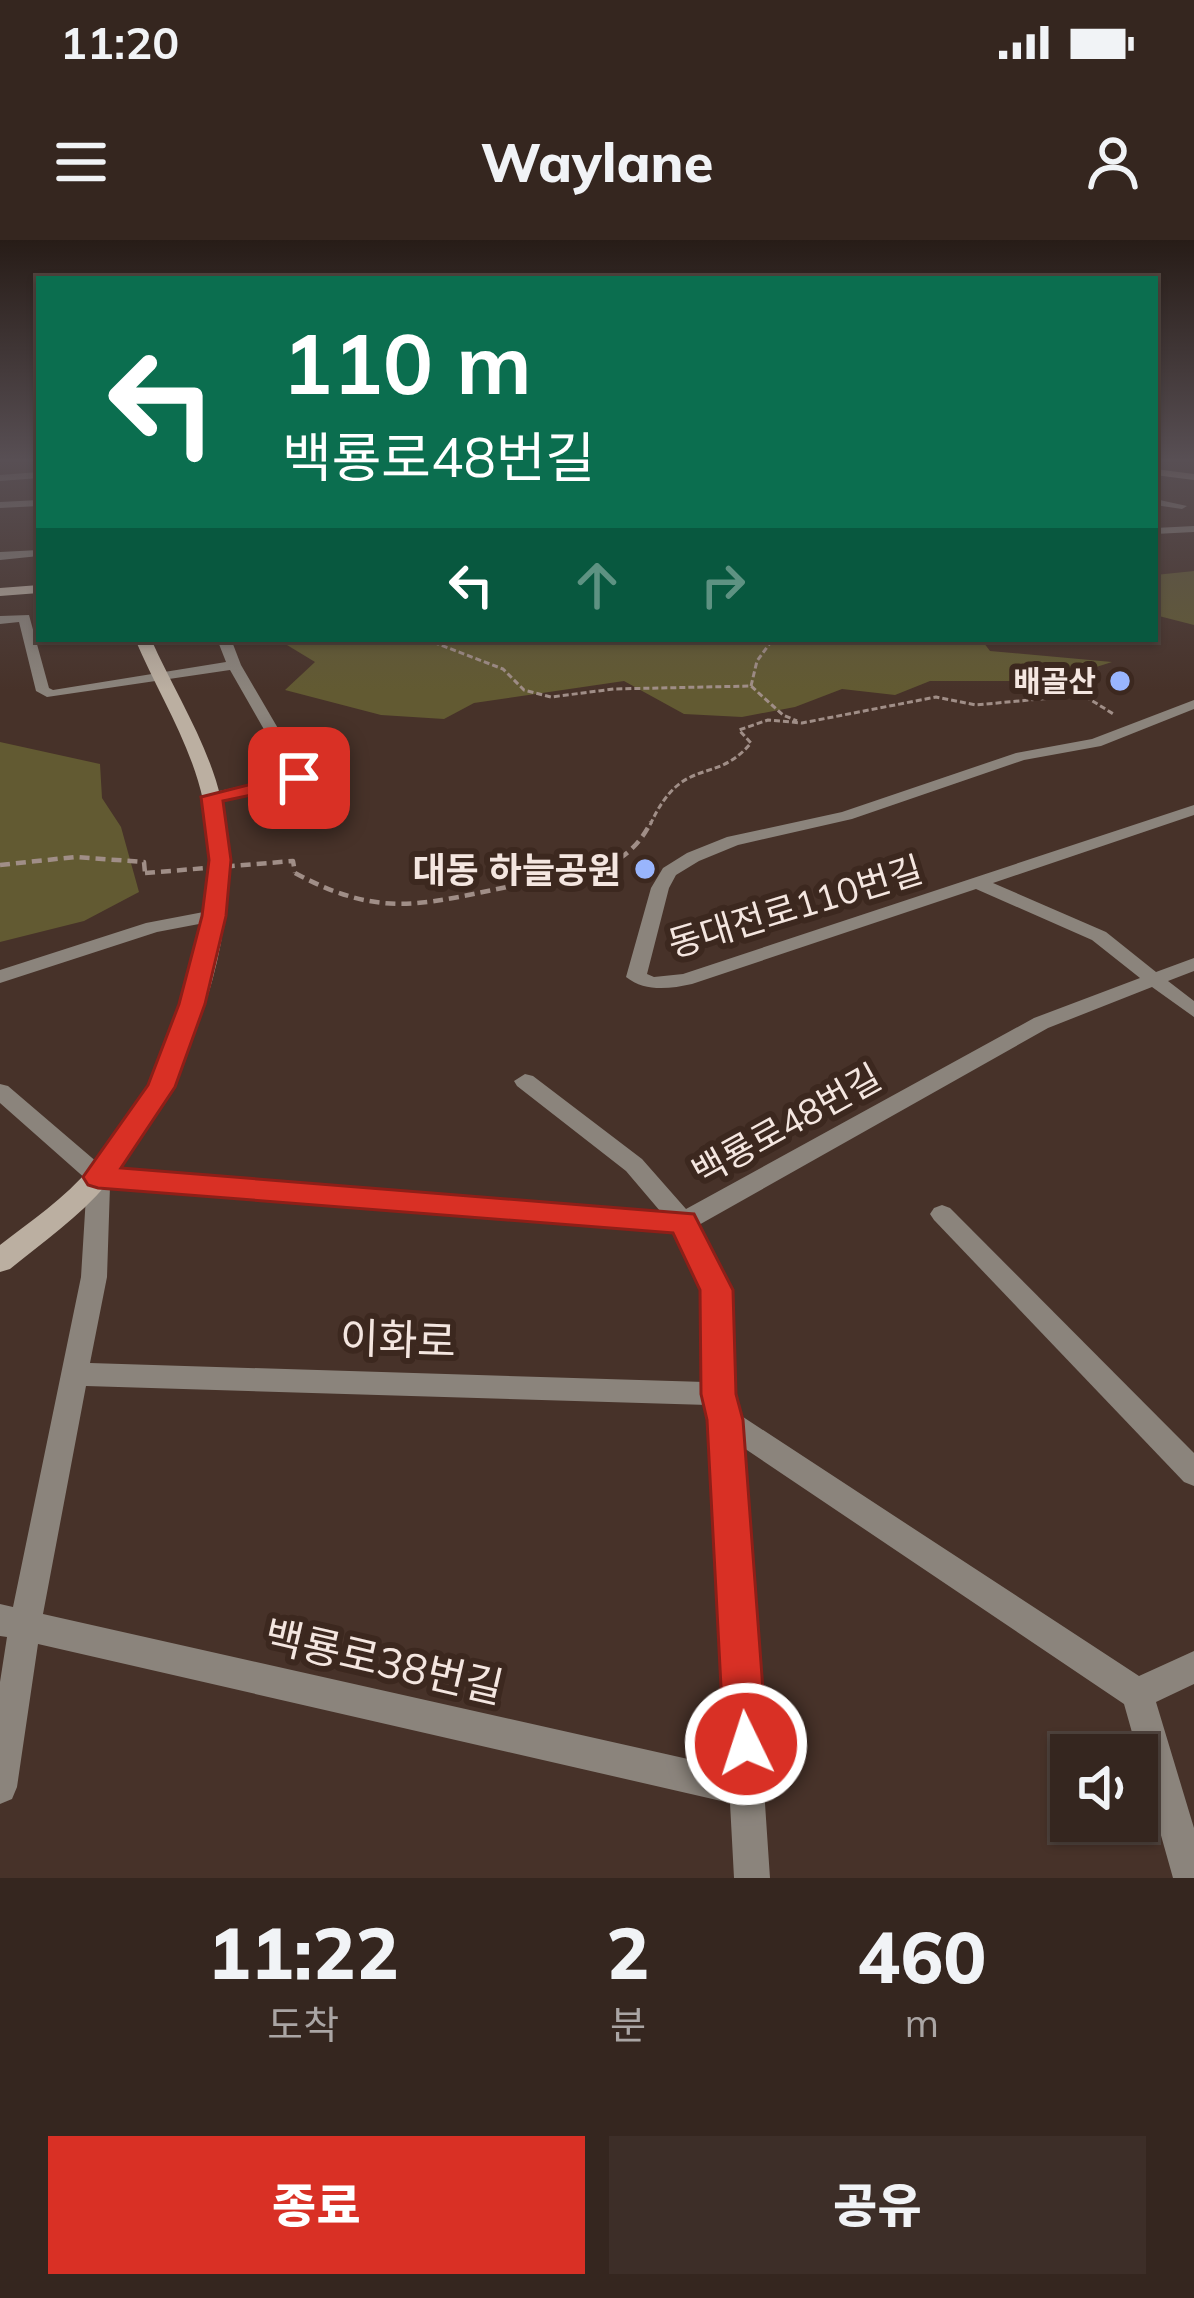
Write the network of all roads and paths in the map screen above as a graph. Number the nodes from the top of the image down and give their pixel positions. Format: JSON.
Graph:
{"nodes":[{"id":1,"x":36,"y":554,"type":"edge"},
{"id":2,"x":0,"y":556,"type":"edge"},
{"id":3,"x":36,"y":589,"type":"edge"},
{"id":4,"x":0,"y":592,"type":"edge"},
{"id":5,"x":0,"y":620,"type":"edge"},
{"id":6,"x":143,"y":642,"type":"edge"},
{"id":7,"x":225,"y":642,"type":"edge"},
{"id":8,"x":428,"y":642,"type":"edge"},
{"id":9,"x":771,"y":642,"type":"edge"},
{"id":10,"x":233,"y":665,"type":"junction"},
{"id":11,"x":158,"y":677,"type":"junction"},
{"id":12,"x":751,"y":686,"type":"junction"},
{"id":13,"x":1194,"y":704,"type":"edge"},
{"id":14,"x":802,"y":723,"type":"junction"},
{"id":15,"x":1140,"y":724,"type":"junction"},
{"id":16,"x":212,"y":797,"type":"junction"},
{"id":17,"x":1194,"y":810,"type":"edge"},
{"id":18,"x":0,"y":865,"type":"edge"},
{"id":19,"x":978,"y":883,"type":"junction"},
{"id":20,"x":214,"y":916,"type":"junction"},
{"id":21,"x":1194,"y":964,"type":"edge"},
{"id":22,"x":0,"y":977,"type":"edge"},
{"id":23,"x":1152,"y":979,"type":"junction"},
{"id":24,"x":1194,"y":1011,"type":"edge"},
{"id":25,"x":525,"y":1081,"type":"dead end"},
{"id":26,"x":5,"y":1103,"type":"edge"},
{"id":27,"x":98,"y":1177,"type":"junction"},
{"id":28,"x":942,"y":1214,"type":"dead end"},
{"id":29,"x":683,"y":1222,"type":"junction"},
{"id":30,"x":0,"y":1262,"type":"edge"},
{"id":31,"x":75,"y":1374,"type":"junction"},
{"id":32,"x":722,"y":1407,"type":"junction"},
{"id":33,"x":1194,"y":1474,"type":"edge"},
{"id":34,"x":12,"y":1623,"type":"edge"},
{"id":35,"x":1194,"y":1667,"type":"edge"},
{"id":36,"x":1136,"y":1694,"type":"junction"},
{"id":37,"x":0,"y":1787,"type":"edge"},
{"id":38,"x":748,"y":1790,"type":"junction"},
{"id":39,"x":752,"y":1878,"type":"edge"},
{"id":40,"x":1190,"y":1878,"type":"edge"}],
"edges":[{"from":1,"to":2,"type":"street"},
{"from":3,"to":4,"type":"main road"},
{"from":5,"to":11,"type":"street"},
{"from":6,"to":11,"type":"main road"},
{"from":7,"to":10,"type":"street"},
{"from":8,"to":12,"type":"path"},
{"from":9,"to":12,"type":"path"},
{"from":10,"to":11,"type":"street"},
{"from":10,"to":16,"type":"street"},
{"from":11,"to":16,"type":"main road"},
{"from":12,"to":14,"type":"path"},
{"from":13,"to":15,"type":"street","name":"동대전로110번길"},
{"from":14,"to":15,"type":"path"},
{"from":14,"to":18,"type":"path","bridge":true},
{"from":15,"to":19,"type":"street","name":"동대전로110번길"},
{"from":16,"to":20,"type":"main road"},
{"from":17,"to":19,"type":"street","name":"동대전로110번길"},
{"from":19,"to":23,"type":"street"},
{"from":20,"to":22,"type":"street"},
{"from":20,"to":27,"type":"main road"},
{"from":21,"to":23,"type":"street","name":"백룡로48번길"},
{"from":23,"to":24,"type":"street"},
{"from":23,"to":29,"type":"street","name":"백룡로48번길"},
{"from":25,"to":29,"type":"street"},
{"from":26,"to":27,"type":"street"},
{"from":27,"to":29,"type":"street","name":"백룡로48번길"},
{"from":27,"to":30,"type":"main road"},
{"from":27,"to":31,"type":"street"},
{"from":28,"to":33,"type":"street"},
{"from":29,"to":32,"type":"street"},
{"from":31,"to":32,"type":"street","name":"이화로"},
{"from":31,"to":34,"type":"street"},
{"from":32,"to":36,"type":"street"},
{"from":32,"to":38,"type":"street"},
{"from":34,"to":37,"type":"street"},
{"from":34,"to":38,"type":"street","name":"백룡로38번길"},
{"from":35,"to":36,"type":"street"},
{"from":36,"to":40,"type":"street"},
{"from":38,"to":39,"type":"street"}]}
